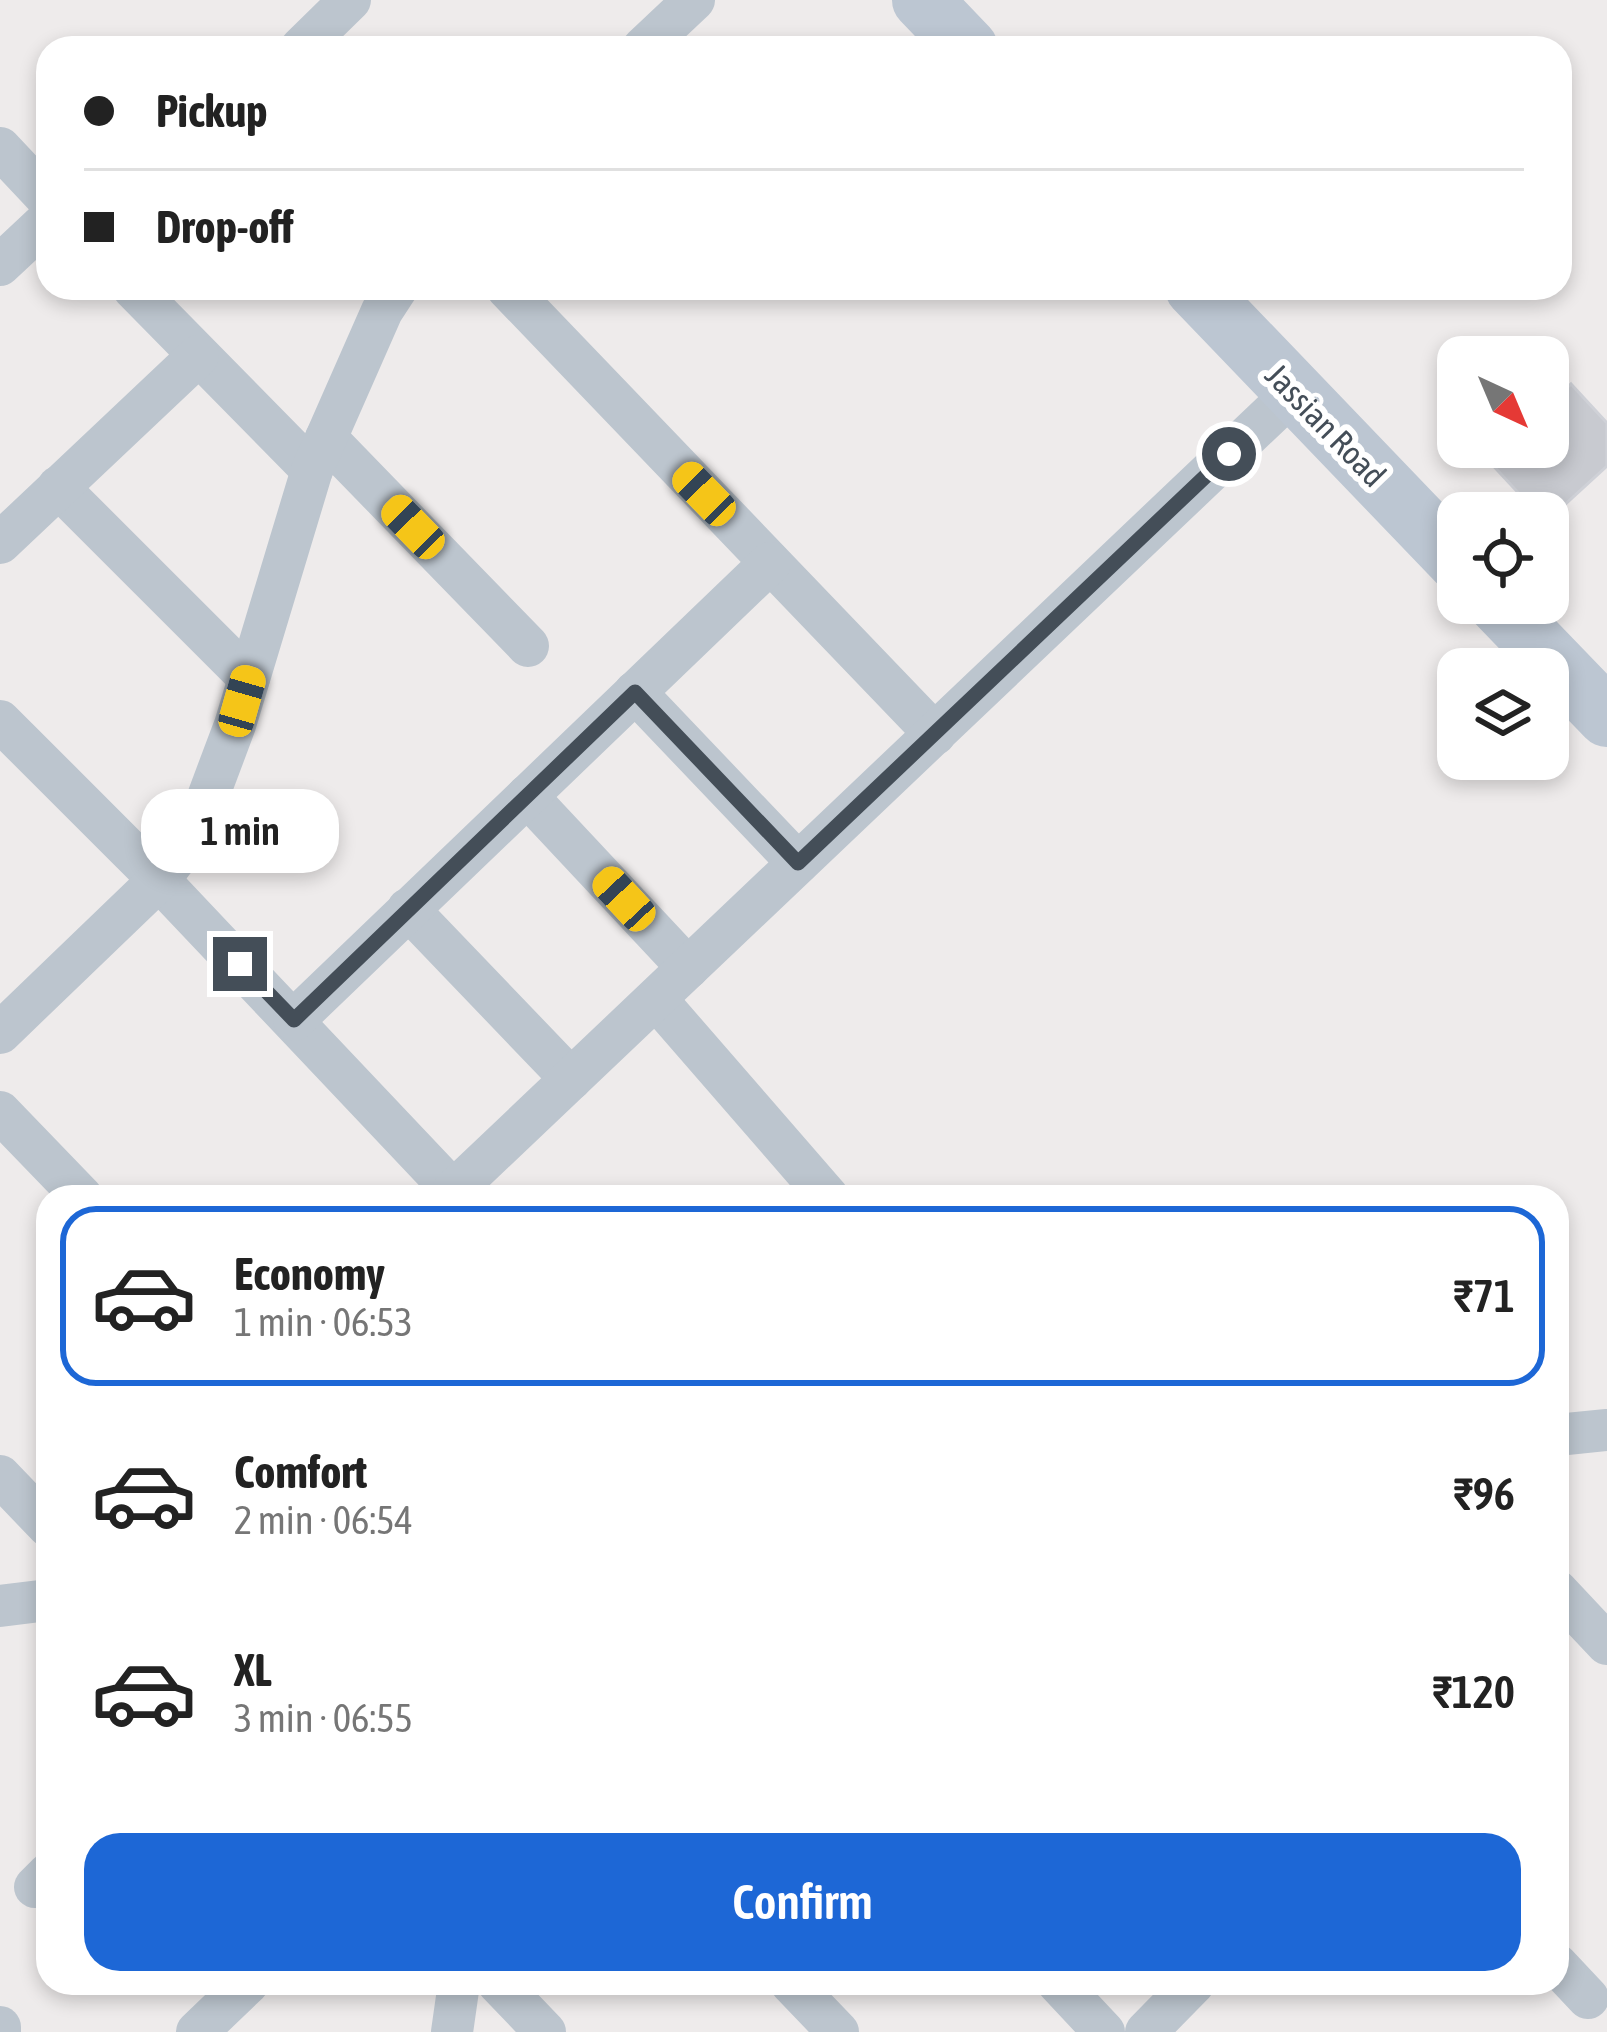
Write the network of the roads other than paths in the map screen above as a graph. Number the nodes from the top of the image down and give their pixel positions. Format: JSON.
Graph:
{"nodes":[{"id":1,"x":350,"y":0,"type":"edge"},
{"id":2,"x":694,"y":0,"type":"edge"},
{"id":3,"x":922,"y":0,"type":"edge"},
{"id":4,"x":313,"y":36,"type":"edge"},
{"id":5,"x":656,"y":36,"type":"edge"},
{"id":6,"x":956,"y":36,"type":"edge"},
{"id":7,"x":0,"y":148,"type":"edge"},
{"id":8,"x":36,"y":186,"type":"edge"},
{"id":9,"x":36,"y":231,"type":"edge"},
{"id":10,"x":0,"y":265,"type":"edge"},
{"id":11,"x":145,"y":300,"type":"edge"},
{"id":12,"x":389,"y":300,"type":"edge"},
{"id":13,"x":519,"y":300,"type":"edge"},
{"id":14,"x":1207,"y":300,"type":"edge"},
{"id":15,"x":198,"y":356,"type":"junction"},
{"id":16,"x":1294,"y":392,"type":"junction"},
{"id":17,"x":319,"y":454,"type":"junction"},
{"id":18,"x":58,"y":488,"type":"junction"},
{"id":19,"x":1437,"y":540,"type":"edge"},
{"id":20,"x":0,"y":544,"type":"edge"},
{"id":21,"x":770,"y":562,"type":"junction"},
{"id":22,"x":1517,"y":624,"type":"edge"},
{"id":23,"x":528,"y":646,"type":"dead end"},
{"id":24,"x":249,"y":678,"type":"junction"},
{"id":25,"x":635,"y":692,"type":"junction"},
{"id":26,"x":1607,"y":717,"type":"edge"},
{"id":27,"x":0,"y":722,"type":"edge"},
{"id":28,"x":935,"y":734,"type":"junction"},
{"id":29,"x":527,"y":796,"type":"junction"},
{"id":30,"x":798,"y":863,"type":"junction"},
{"id":31,"x":159,"y":880,"type":"junction"},
{"id":32,"x":408,"y":909,"type":"junction"},
{"id":33,"x":688,"y":968,"type":"junction"},
{"id":34,"x":656,"y":999,"type":"junction"},
{"id":35,"x":294,"y":1020,"type":"junction"},
{"id":36,"x":0,"y":1033,"type":"edge"},
{"id":37,"x":571,"y":1079,"type":"junction"},
{"id":38,"x":0,"y":1112,"type":"edge"},
{"id":39,"x":70,"y":1185,"type":"edge"},
{"id":40,"x":448,"y":1185,"type":"edge"},
{"id":41,"x":465,"y":1185,"type":"edge"},
{"id":42,"x":818,"y":1185,"type":"edge"},
{"id":43,"x":1607,"y":1430,"type":"edge"},
{"id":44,"x":1569,"y":1434,"type":"edge"},
{"id":45,"x":0,"y":1477,"type":"edge"},
{"id":46,"x":36,"y":1514,"type":"edge"},
{"id":47,"x":36,"y":1602,"type":"edge"},
{"id":48,"x":1569,"y":1604,"type":"edge"},
{"id":49,"x":0,"y":1606,"type":"edge"},
{"id":50,"x":1607,"y":1644,"type":"edge"},
{"id":51,"x":1569,"y":1977,"type":"edge"},
{"id":52,"x":239,"y":1995,"type":"edge"},
{"id":53,"x":457,"y":1995,"type":"edge"},
{"id":54,"x":510,"y":1995,"type":"edge"},
{"id":55,"x":803,"y":1995,"type":"edge"},
{"id":56,"x":1069,"y":1995,"type":"edge"},
{"id":57,"x":1182,"y":1995,"type":"edge"},
{"id":58,"x":1588,"y":1997,"type":"dead end"},
{"id":59,"x":216,"y":2026,"type":"edge"},
{"id":60,"x":452,"y":2032,"type":"edge"},
{"id":61,"x":545,"y":2032,"type":"edge"},
{"id":62,"x":838,"y":2032,"type":"edge"},
{"id":63,"x":1104,"y":2032,"type":"edge"},
{"id":64,"x":1146,"y":2032,"type":"edge"}],
"edges":[{"from":1,"to":4,"type":"street"},
{"from":2,"to":5,"type":"street"},
{"from":3,"to":6,"type":"street"},
{"from":7,"to":8,"type":"street"},
{"from":9,"to":10,"type":"street"},
{"from":11,"to":15,"type":"street"},
{"from":12,"to":17,"type":"street"},
{"from":13,"to":21,"type":"street"},
{"from":14,"to":16,"type":"street","name":"Jassian Road"},
{"from":15,"to":17,"type":"street"},
{"from":15,"to":18,"type":"street"},
{"from":16,"to":19,"type":"street","name":"Jassian Road"},
{"from":16,"to":28,"type":"street"},
{"from":17,"to":23,"type":"street"},
{"from":17,"to":24,"type":"street"},
{"from":18,"to":20,"type":"street"},
{"from":18,"to":24,"type":"street"},
{"from":21,"to":25,"type":"street"},
{"from":21,"to":28,"type":"street"},
{"from":22,"to":26,"type":"street"},
{"from":24,"to":31,"type":"street"},
{"from":25,"to":29,"type":"street"},
{"from":25,"to":30,"type":"street"},
{"from":27,"to":31,"type":"street"},
{"from":28,"to":30,"type":"street"},
{"from":29,"to":32,"type":"street"},
{"from":29,"to":33,"type":"street"},
{"from":30,"to":33,"type":"street"},
{"from":31,"to":35,"type":"street"},
{"from":31,"to":36,"type":"street"},
{"from":32,"to":35,"type":"street"},
{"from":32,"to":37,"type":"street"},
{"from":33,"to":34,"type":"street"},
{"from":34,"to":37,"type":"street"},
{"from":34,"to":42,"type":"street"},
{"from":35,"to":40,"type":"street"},
{"from":37,"to":41,"type":"street"},
{"from":38,"to":39,"type":"street"},
{"from":43,"to":44,"type":"street"},
{"from":45,"to":46,"type":"street"},
{"from":47,"to":49,"type":"street"},
{"from":48,"to":50,"type":"street"},
{"from":51,"to":58,"type":"street"},
{"from":52,"to":59,"type":"street"},
{"from":53,"to":60,"type":"street"},
{"from":54,"to":61,"type":"street"},
{"from":55,"to":62,"type":"street"},
{"from":56,"to":63,"type":"street"},
{"from":57,"to":64,"type":"street"}]}
